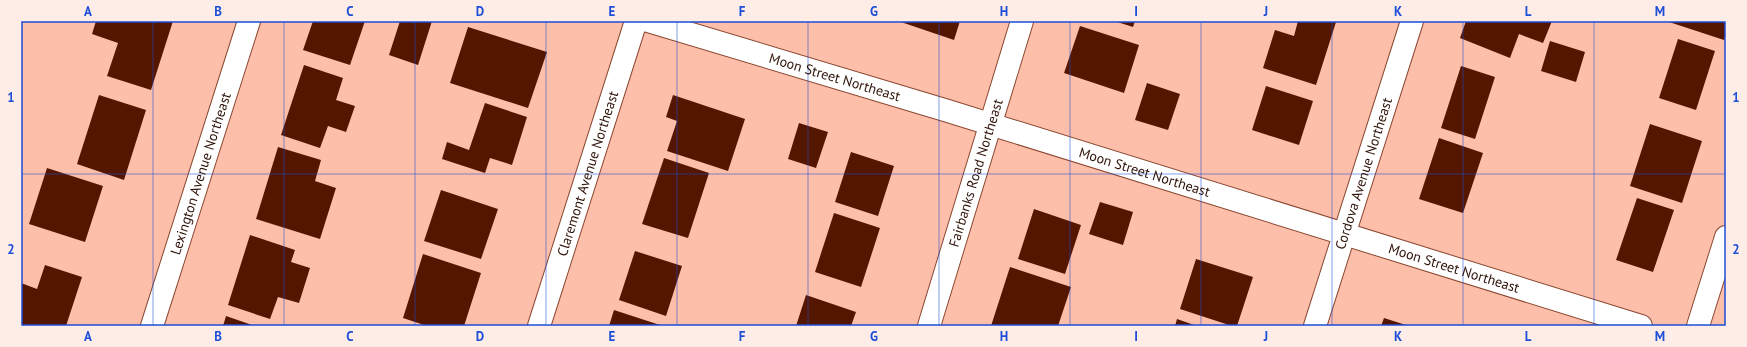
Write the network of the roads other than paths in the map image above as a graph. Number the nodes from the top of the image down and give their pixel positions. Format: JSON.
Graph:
{"nodes":[{"id":1,"x":248,"y":21,"type":"edge"},
{"id":2,"x":636,"y":21,"type":"edge"},
{"id":3,"x":648,"y":21,"type":"edge"},
{"id":4,"x":1022,"y":21,"type":"edge"},
{"id":5,"x":1412,"y":21,"type":"edge"},
{"id":6,"x":991,"y":125,"type":"junction"},
{"id":7,"x":1344,"y":234,"type":"junction"},
{"id":8,"x":1726,"y":237,"type":"edge"},
{"id":9,"x":152,"y":326,"type":"edge"},
{"id":10,"x":539,"y":326,"type":"edge"},
{"id":11,"x":929,"y":326,"type":"edge"},
{"id":12,"x":1314,"y":326,"type":"edge"},
{"id":13,"x":1640,"y":326,"type":"edge"},
{"id":14,"x":1698,"y":326,"type":"edge"}],
"edges":[{"from":1,"to":9,"type":"street","name":"Lexington Avenue Northeast"},
{"from":2,"to":10,"type":"street","name":"Claremont Avenue Northeast"},
{"from":3,"to":6,"type":"street","name":"Moon Street Northeast"},
{"from":4,"to":6,"type":"street","name":"Fairbanks Road Northeast"},
{"from":5,"to":7,"type":"street","name":"Cordova Avenue Northeast"},
{"from":6,"to":7,"type":"street","name":"Moon Street Northeast"},
{"from":6,"to":11,"type":"street","name":"Fairbanks Road Northeast"},
{"from":7,"to":12,"type":"street","name":"Cordova Avenue Northeast"},
{"from":7,"to":13,"type":"street","name":"Moon Street Northeast"},
{"from":8,"to":14,"type":"street"}]}
